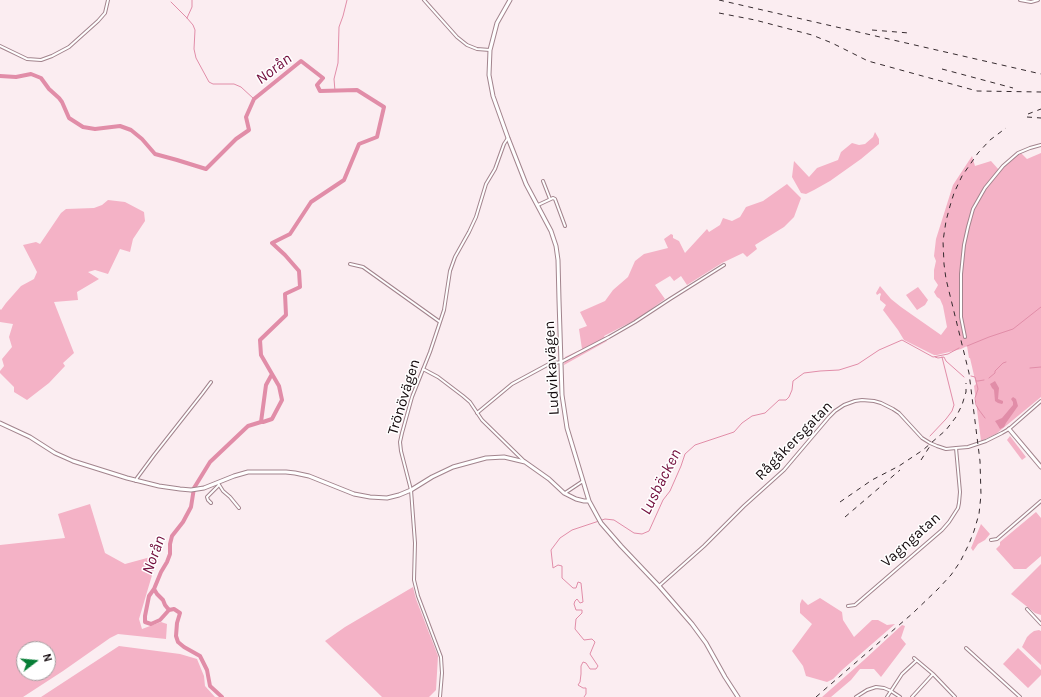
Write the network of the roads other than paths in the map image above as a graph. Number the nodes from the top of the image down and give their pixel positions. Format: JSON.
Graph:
{"nodes":[{"id":1,"x":108,"y":0,"type":"edge"},
{"id":2,"x":424,"y":0,"type":"edge"},
{"id":3,"x":510,"y":0,"type":"edge"},
{"id":4,"x":1020,"y":0,"type":"edge"},
{"id":5,"x":1038,"y":0,"type":"edge"},
{"id":6,"x":0,"y":46,"type":"edge"},
{"id":7,"x":490,"y":50,"type":"junction"},
{"id":8,"x":508,"y":138,"type":"junction"},
{"id":9,"x":1041,"y":145,"type":"edge"},
{"id":10,"x":543,"y":181,"type":"dead end"},
{"id":11,"x":550,"y":199,"type":"junction"},
{"id":12,"x":537,"y":205,"type":"junction"},
{"id":13,"x":565,"y":226,"type":"dead end"},
{"id":14,"x":350,"y":264,"type":"dead end"},
{"id":15,"x":724,"y":265,"type":"dead end"},
{"id":16,"x":440,"y":322,"type":"junction"},
{"id":17,"x":965,"y":337,"type":"dead end"},
{"id":18,"x":562,"y":362,"type":"junction"},
{"id":19,"x":423,"y":369,"type":"junction"},
{"id":20,"x":211,"y":382,"type":"dead end"},
{"id":21,"x":1041,"y":401,"type":"edge"},
{"id":22,"x":477,"y":413,"type":"junction"},
{"id":23,"x":0,"y":423,"type":"edge"},
{"id":24,"x":1009,"y":429,"type":"junction"},
{"id":25,"x":956,"y":448,"type":"junction"},
{"id":26,"x":525,"y":462,"type":"junction"},
{"id":27,"x":1041,"y":467,"type":"edge"},
{"id":28,"x":136,"y":480,"type":"junction"},
{"id":29,"x":583,"y":481,"type":"junction"},
{"id":30,"x":219,"y":484,"type":"junction"},
{"id":31,"x":411,"y":490,"type":"junction"},
{"id":32,"x":564,"y":494,"type":"junction"},
{"id":33,"x":589,"y":500,"type":"junction"},
{"id":34,"x":1041,"y":501,"type":"edge"},
{"id":35,"x":212,"y":503,"type":"dead end"},
{"id":36,"x":239,"y":508,"type":"dead end"},
{"id":37,"x":991,"y":540,"type":"dead end"},
{"id":38,"x":659,"y":586,"type":"junction"},
{"id":39,"x":848,"y":606,"type":"dead end"},
{"id":40,"x":1027,"y":609,"type":"dead end"},
{"id":41,"x":1041,"y":624,"type":"edge"},
{"id":42,"x":966,"y":648,"type":"dead end"},
{"id":43,"x":914,"y":658,"type":"dead end"},
{"id":44,"x":916,"y":661,"type":"junction"},
{"id":45,"x":933,"y":674,"type":"junction"},
{"id":46,"x":891,"y":691,"type":"junction"},
{"id":47,"x":440,"y":697,"type":"edge"},
{"id":48,"x":738,"y":697,"type":"edge"},
{"id":49,"x":856,"y":697,"type":"edge"},
{"id":50,"x":887,"y":697,"type":"edge"},
{"id":51,"x":900,"y":697,"type":"edge"},
{"id":52,"x":912,"y":697,"type":"edge"},
{"id":53,"x":955,"y":697,"type":"edge"},
{"id":54,"x":1018,"y":697,"type":"edge"}],
"edges":[{"from":1,"to":6,"type":"street"},
{"from":2,"to":7,"type":"street"},
{"from":3,"to":7,"type":"street","name":"Ludvikavägen"},
{"from":4,"to":5,"type":"street"},
{"from":7,"to":8,"type":"street","name":"Ludvikavägen"},
{"from":8,"to":12,"type":"street","name":"Ludvikavägen"},
{"from":8,"to":16,"type":"street","name":"Trönövägen"},
{"from":9,"to":17,"type":"street"},
{"from":10,"to":11,"type":"street"},
{"from":11,"to":12,"type":"street"},
{"from":11,"to":13,"type":"street"},
{"from":12,"to":18,"type":"street","name":"Ludvikavägen"},
{"from":14,"to":16,"type":"street"},
{"from":15,"to":18,"type":"street"},
{"from":16,"to":19,"type":"street","name":"Trönövägen"},
{"from":18,"to":22,"type":"street"},
{"from":18,"to":29,"type":"street","name":"Ludvikavägen"},
{"from":19,"to":22,"type":"street"},
{"from":19,"to":31,"type":"street","name":"Trönövägen"},
{"from":20,"to":28,"type":"street"},
{"from":21,"to":24,"type":"street","name":"Rågåkersgatan"},
{"from":22,"to":26,"type":"street"},
{"from":23,"to":28,"type":"street"},
{"from":24,"to":25,"type":"street","name":"Rågåkersgatan"},
{"from":24,"to":27,"type":"street"},
{"from":25,"to":38,"type":"street","name":"Rågåkersgatan"},
{"from":25,"to":39,"type":"street","name":"Vagngatan"},
{"from":26,"to":31,"type":"street"},
{"from":26,"to":32,"type":"street"},
{"from":28,"to":30,"type":"street"},
{"from":29,"to":32,"type":"street"},
{"from":29,"to":33,"type":"street","name":"Ludvikavägen"},
{"from":30,"to":31,"type":"street"},
{"from":30,"to":35,"type":"street"},
{"from":30,"to":36,"type":"street"},
{"from":31,"to":47,"type":"street","name":"Trönövägen"},
{"from":32,"to":33,"type":"street"},
{"from":33,"to":38,"type":"street","name":"Ludvikavägen"},
{"from":34,"to":37,"type":"street"},
{"from":38,"to":48,"type":"street","name":"Ludvikavägen"},
{"from":40,"to":41,"type":"street"},
{"from":42,"to":54,"type":"street"},
{"from":43,"to":44,"type":"street"},
{"from":44,"to":45,"type":"street"},
{"from":44,"to":46,"type":"street"},
{"from":45,"to":52,"type":"street"},
{"from":45,"to":53,"type":"street"},
{"from":46,"to":49,"type":"street"},
{"from":46,"to":50,"type":"street"},
{"from":46,"to":51,"type":"street"}]}
